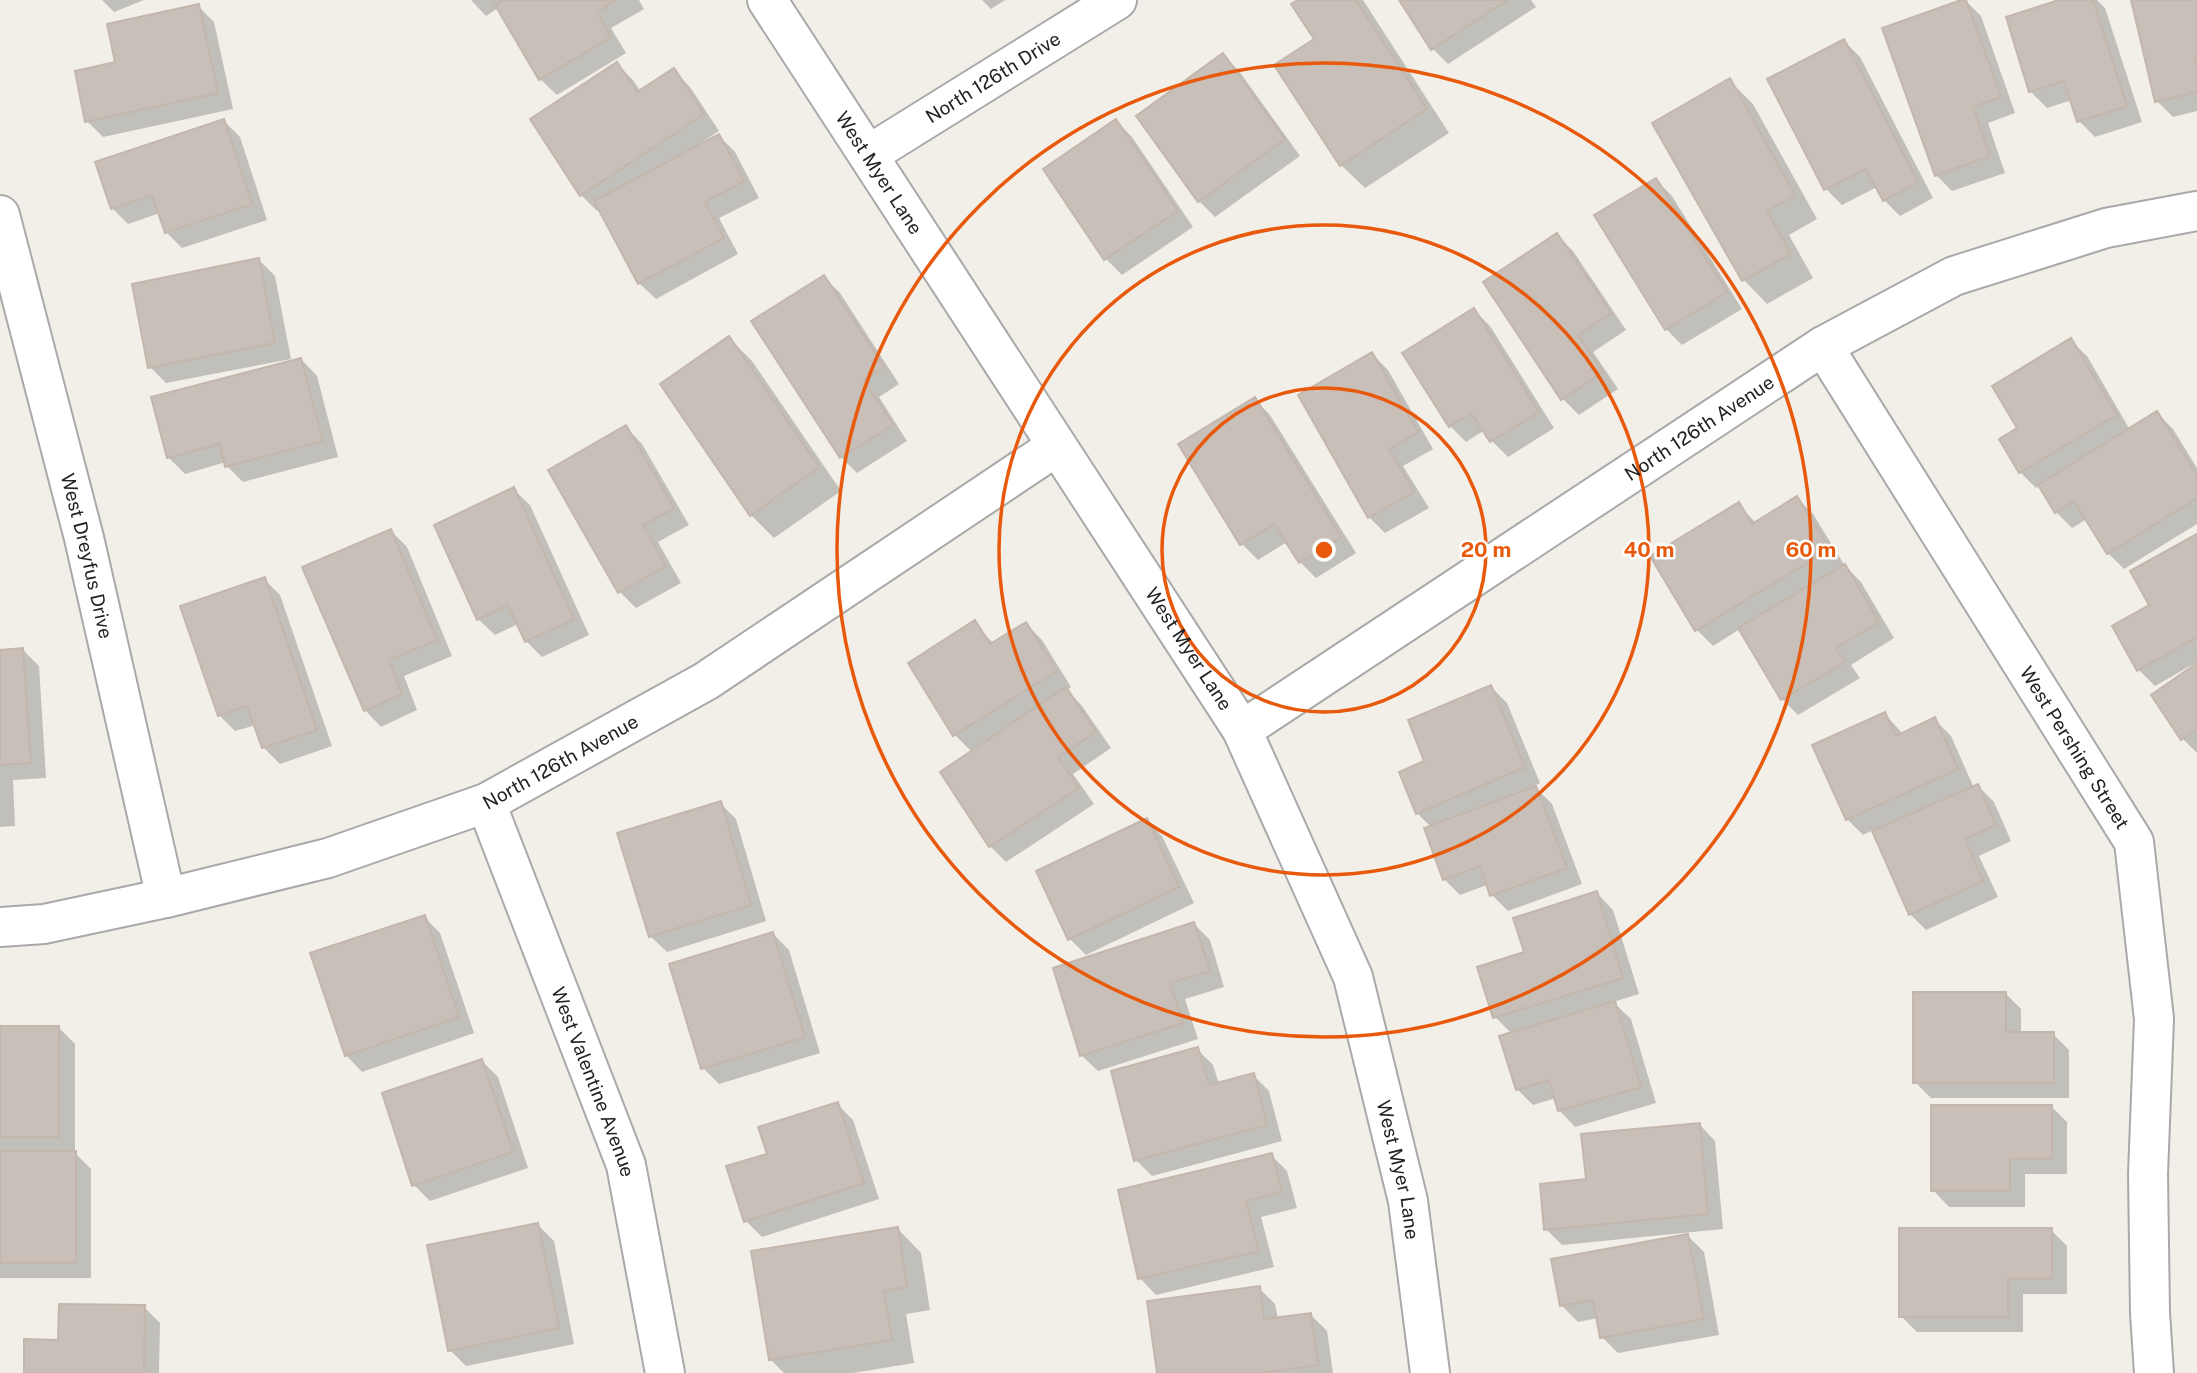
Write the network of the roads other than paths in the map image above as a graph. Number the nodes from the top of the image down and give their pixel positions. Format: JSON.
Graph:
{"nodes":[{"id":1,"x":767,"y":0,"type":"edge"},
{"id":2,"x":1117,"y":0,"type":"edge"},
{"id":3,"x":867,"y":155,"type":"junction"},
{"id":4,"x":2197,"y":211,"type":"edge"},
{"id":5,"x":0,"y":215,"type":"edge"},
{"id":6,"x":1823,"y":346,"type":"junction"},
{"id":7,"x":1057,"y":446,"type":"junction"},
{"id":8,"x":1242,"y":730,"type":"junction"},
{"id":9,"x":486,"y":803,"type":"junction"},
{"id":10,"x":166,"y":898,"type":"junction"},
{"id":11,"x":0,"y":927,"type":"edge"},
{"id":12,"x":665,"y":1373,"type":"edge"},
{"id":13,"x":1430,"y":1373,"type":"edge"},
{"id":14,"x":2154,"y":1373,"type":"edge"}],
"edges":[{"from":1,"to":3,"type":"street","name":"West Myer Lane"},
{"from":2,"to":3,"type":"street","name":"North 126th Drive"},
{"from":3,"to":7,"type":"street","name":"West Myer Lane"},
{"from":4,"to":6,"type":"street","name":"North 126th Avenue"},
{"from":5,"to":10,"type":"street","name":"West Dreyfus Drive"},
{"from":6,"to":8,"type":"street","name":"North 126th Avenue"},
{"from":6,"to":14,"type":"street","name":"West Pershing Street"},
{"from":7,"to":8,"type":"street","name":"West Myer Lane"},
{"from":7,"to":9,"type":"street","name":"North 126th Avenue"},
{"from":8,"to":13,"type":"street","name":"West Myer Lane"},
{"from":9,"to":10,"type":"street","name":"North 126th Avenue"},
{"from":9,"to":12,"type":"street","name":"West Valentine Avenue"},
{"from":10,"to":11,"type":"street","name":"North 126th Avenue"}]}
